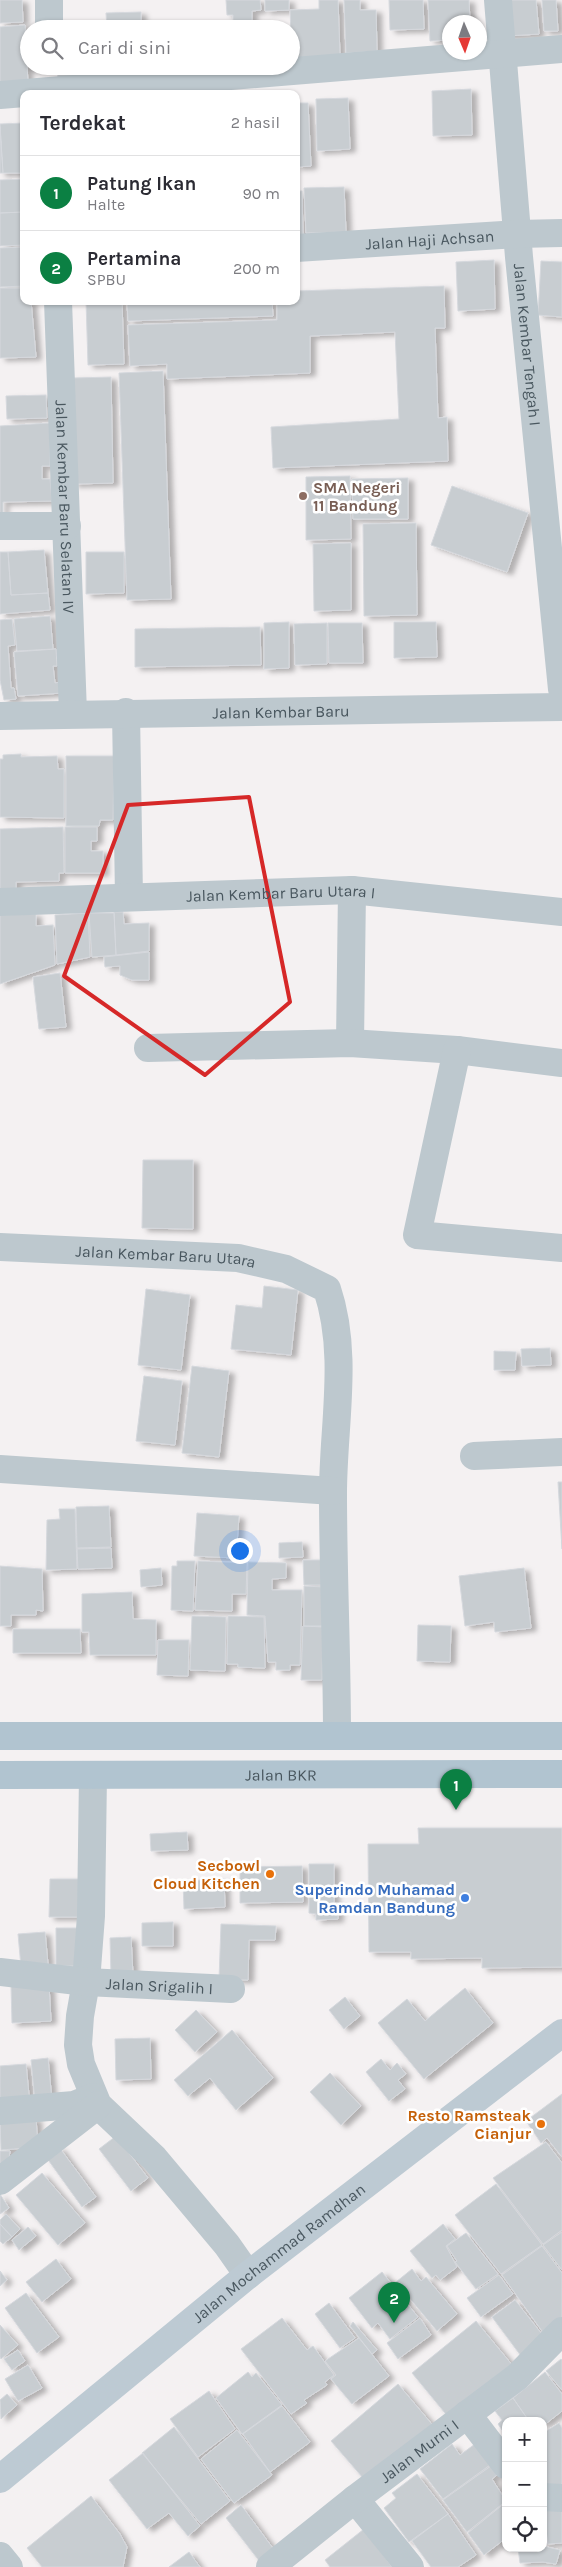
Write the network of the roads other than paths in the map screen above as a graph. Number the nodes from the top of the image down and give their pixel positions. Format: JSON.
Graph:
{"nodes":[{"id":1,"x":49,"y":0,"type":"edge"},
{"id":2,"x":498,"y":0,"type":"edge"},
{"id":3,"x":49,"y":20,"type":"edge"},
{"id":4,"x":562,"y":49,"type":"edge"},
{"id":5,"x":502,"y":52,"type":"junction"},
{"id":6,"x":300,"y":66,"type":"edge"},
{"id":7,"x":165,"y":75,"type":"edge"},
{"id":8,"x":48,"y":83,"type":"edge"},
{"id":9,"x":0,"y":95,"type":"edge"},
{"id":10,"x":562,"y":233,"type":"edge"},
{"id":11,"x":517,"y":234,"type":"junction"},
{"id":12,"x":300,"y":248,"type":"edge"},
{"id":13,"x":58,"y":305,"type":"edge"},
{"id":14,"x":0,"y":526,"type":"edge"},
{"id":15,"x":67,"y":526,"type":"junction"},
{"id":16,"x":562,"y":689,"type":"edge"},
{"id":17,"x":562,"y":707,"type":"edge"},
{"id":18,"x":126,"y":712,"type":"junction"},
{"id":19,"x":73,"y":713,"type":"junction"},
{"id":20,"x":0,"y":716,"type":"edge"},
{"id":21,"x":352,"y":890,"type":"junction"},
{"id":22,"x":129,"y":896,"type":"junction"},
{"id":23,"x":0,"y":902,"type":"edge"},
{"id":24,"x":562,"y":912,"type":"edge"},
{"id":25,"x":350,"y":1042,"type":"junction"},
{"id":26,"x":148,"y":1048,"type":"dead end"},
{"id":27,"x":457,"y":1050,"type":"junction"},
{"id":28,"x":562,"y":1062,"type":"edge"},
{"id":29,"x":0,"y":1248,"type":"edge"},
{"id":30,"x":562,"y":1248,"type":"edge"},
{"id":31,"x":562,"y":1452,"type":"edge"},
{"id":32,"x":474,"y":1456,"type":"dead end"},
{"id":33,"x":0,"y":1469,"type":"edge"},
{"id":34,"x":333,"y":1491,"type":"junction"},
{"id":35,"x":0,"y":1736,"type":"edge"},
{"id":36,"x":337,"y":1736,"type":"junction"},
{"id":37,"x":562,"y":1736,"type":"edge"},
{"id":38,"x":562,"y":1774,"type":"edge"},
{"id":39,"x":0,"y":1775,"type":"edge"},
{"id":40,"x":93,"y":1775,"type":"junction"},
{"id":41,"x":0,"y":1972,"type":"edge"},
{"id":42,"x":86,"y":1982,"type":"junction"},
{"id":43,"x":231,"y":1989,"type":"dead end"},
{"id":44,"x":562,"y":2033,"type":"edge"},
{"id":45,"x":96,"y":2101,"type":"junction"},
{"id":46,"x":0,"y":2110,"type":"edge"},
{"id":47,"x":0,"y":2180,"type":"edge"},
{"id":48,"x":248,"y":2275,"type":"junction"},
{"id":49,"x":562,"y":2331,"type":"edge"},
{"id":50,"x":467,"y":2414,"type":"junction"},
{"id":51,"x":504,"y":2462,"type":"edge"},
{"id":52,"x":0,"y":2479,"type":"edge"},
{"id":53,"x":547,"y":2497,"type":"edge"},
{"id":54,"x":562,"y":2498,"type":"edge"},
{"id":55,"x":355,"y":2499,"type":"junction"},
{"id":56,"x":0,"y":2556,"type":"edge"},
{"id":57,"x":9,"y":2567,"type":"edge"},
{"id":58,"x":270,"y":2567,"type":"edge"},
{"id":59,"x":410,"y":2567,"type":"edge"}],
"edges":[{"from":1,"to":3,"type":"street"},
{"from":2,"to":5,"type":"street","name":"Jalan Kembar Tengah I"},
{"from":4,"to":5,"type":"street"},
{"from":5,"to":6,"type":"street"},
{"from":5,"to":11,"type":"street","name":"Jalan Kembar Tengah I"},
{"from":7,"to":8,"type":"street"},
{"from":8,"to":9,"type":"street"},
{"from":10,"to":11,"type":"street","name":"Jalan Haji Achsan"},
{"from":11,"to":12,"type":"street","name":"Jalan Haji Achsan"},
{"from":11,"to":16,"type":"street","name":"Jalan Kembar Tengah I"},
{"from":13,"to":15,"type":"street","name":"Jalan Kembar Baru Selatan IV"},
{"from":14,"to":15,"type":"street"},
{"from":15,"to":19,"type":"street","name":"Jalan Kembar Baru Selatan IV"},
{"from":17,"to":18,"type":"street","name":"Jalan Kembar Baru"},
{"from":18,"to":19,"type":"street","name":"Jalan Kembar Baru"},
{"from":18,"to":22,"type":"street"},
{"from":19,"to":20,"type":"street","name":"Jalan Kembar Baru"},
{"from":21,"to":22,"type":"street","name":"Jalan Kembar Baru Utara I"},
{"from":21,"to":24,"type":"street","name":"Jalan Kembar Baru Utara I"},
{"from":21,"to":25,"type":"street"},
{"from":22,"to":23,"type":"street","name":"Jalan Kembar Baru Utara I"},
{"from":25,"to":26,"type":"street"},
{"from":25,"to":27,"type":"street"},
{"from":27,"to":28,"type":"street"},
{"from":27,"to":30,"type":"street"},
{"from":29,"to":34,"type":"street","name":"Jalan Kembar Baru Utara"},
{"from":31,"to":32,"type":"street"},
{"from":33,"to":34,"type":"street"},
{"from":34,"to":36,"type":"street"},
{"from":35,"to":36,"type":"main road"},
{"from":36,"to":37,"type":"main road"},
{"from":38,"to":40,"type":"main road","name":"Jalan BKR"},
{"from":39,"to":40,"type":"main road","name":"Jalan BKR"},
{"from":40,"to":42,"type":"street"},
{"from":41,"to":42,"type":"street","name":"Jalan Srigalih I"},
{"from":42,"to":43,"type":"street","name":"Jalan Srigalih I"},
{"from":42,"to":45,"type":"street"},
{"from":44,"to":48,"type":"main road","name":"Jalan Mochammad Ramdhan"},
{"from":45,"to":46,"type":"street"},
{"from":45,"to":47,"type":"street"},
{"from":45,"to":48,"type":"street"},
{"from":48,"to":52,"type":"main road","name":"Jalan Mochammad Ramdhan"},
{"from":49,"to":50,"type":"street","name":"Jalan Murni I"},
{"from":50,"to":51,"type":"street"},
{"from":50,"to":55,"type":"street","name":"Jalan Murni I"},
{"from":53,"to":54,"type":"street"},
{"from":55,"to":58,"type":"street","name":"Jalan Murni I"},
{"from":55,"to":59,"type":"street"},
{"from":56,"to":57,"type":"street"}]}
